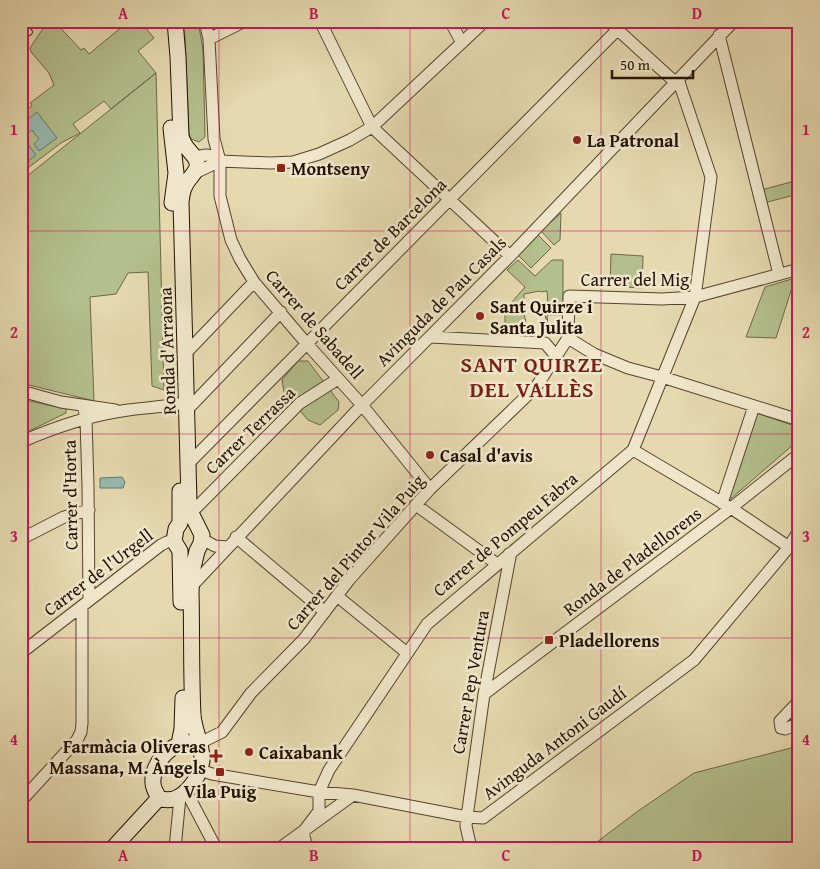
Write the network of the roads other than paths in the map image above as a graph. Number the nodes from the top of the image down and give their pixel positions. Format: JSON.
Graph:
{"nodes":[{"id":1,"x":165,"y":21,"type":"edge"},
{"id":2,"x":175,"y":21,"type":"edge"},
{"id":3,"x":205,"y":21,"type":"edge"},
{"id":4,"x":245,"y":21,"type":"edge"},
{"id":5,"x":320,"y":21,"type":"edge"},
{"id":6,"x":450,"y":21,"type":"edge"},
{"id":7,"x":485,"y":21,"type":"edge"},
{"id":8,"x":608,"y":21,"type":"edge"},
{"id":9,"x":626,"y":21,"type":"edge"},
{"id":10,"x":734,"y":21,"type":"edge"},
{"id":11,"x":21,"y":23,"type":"edge"},
{"id":12,"x":617,"y":30,"type":"junction"},
{"id":13,"x":29,"y":32,"type":"dead end"},
{"id":14,"x":719,"y":35,"type":"junction"},
{"id":15,"x":210,"y":39,"type":"junction"},
{"id":16,"x":462,"y":43,"type":"junction"},
{"id":17,"x":676,"y":81,"type":"junction"},
{"id":18,"x":372,"y":127,"type":"junction"},
{"id":19,"x":193,"y":156,"type":"junction"},
{"id":20,"x":220,"y":161,"type":"junction"},
{"id":21,"x":184,"y":171,"type":"junction"},
{"id":22,"x":449,"y":199,"type":"junction"},
{"id":23,"x":510,"y":256,"type":"junction"},
{"id":24,"x":799,"y":269,"type":"edge"},
{"id":25,"x":779,"y":274,"type":"junction"},
{"id":26,"x":254,"y":282,"type":"junction"},
{"id":27,"x":695,"y":296,"type":"junction"},
{"id":28,"x":281,"y":312,"type":"junction"},
{"id":29,"x":431,"y":337,"type":"junction"},
{"id":30,"x":568,"y":338,"type":"junction"},
{"id":31,"x":307,"y":344,"type":"junction"},
{"id":32,"x":186,"y":352,"type":"junction"},
{"id":33,"x":556,"y":356,"type":"junction"},
{"id":34,"x":662,"y":377,"type":"junction"},
{"id":35,"x":338,"y":379,"type":"junction"},
{"id":36,"x":21,"y":391,"type":"edge"},
{"id":37,"x":61,"y":402,"type":"junction"},
{"id":38,"x":83,"y":405,"type":"junction"},
{"id":39,"x":362,"y":405,"type":"junction"},
{"id":40,"x":754,"y":406,"type":"junction"},
{"id":41,"x":183,"y":407,"type":"junction"},
{"id":42,"x":126,"y":410,"type":"junction"},
{"id":43,"x":81,"y":420,"type":"junction"},
{"id":44,"x":799,"y":420,"type":"edge"},
{"id":45,"x":21,"y":442,"type":"edge"},
{"id":46,"x":633,"y":450,"type":"junction"},
{"id":47,"x":799,"y":454,"type":"edge"},
{"id":48,"x":189,"y":463,"type":"junction"},
{"id":49,"x":430,"y":489,"type":"junction"},
{"id":50,"x":416,"y":505,"type":"junction"},
{"id":51,"x":726,"y":506,"type":"junction"},
{"id":52,"x":89,"y":510,"type":"junction"},
{"id":53,"x":193,"y":530,"type":"junction"},
{"id":54,"x":799,"y":530,"type":"edge"},
{"id":55,"x":236,"y":537,"type":"junction"},
{"id":56,"x":21,"y":539,"type":"edge"},
{"id":57,"x":177,"y":546,"type":"junction"},
{"id":58,"x":228,"y":547,"type":"junction"},
{"id":59,"x":789,"y":548,"type":"junction"},
{"id":60,"x":509,"y":554,"type":"junction"},
{"id":61,"x":497,"y":564,"type":"junction"},
{"id":62,"x":191,"y":587,"type":"junction"},
{"id":63,"x":337,"y":596,"type":"junction"},
{"id":64,"x":86,"y":603,"type":"junction"},
{"id":65,"x":325,"y":612,"type":"junction"},
{"id":66,"x":21,"y":653,"type":"edge"},
{"id":67,"x":407,"y":653,"type":"junction"},
{"id":68,"x":484,"y":694,"type":"junction"},
{"id":69,"x":179,"y":744,"type":"junction"},
{"id":70,"x":198,"y":744,"type":"junction"},
{"id":71,"x":200,"y":770,"type":"junction"},
{"id":72,"x":319,"y":792,"type":"junction"},
{"id":73,"x":183,"y":794,"type":"junction"},
{"id":74,"x":353,"y":795,"type":"junction"},
{"id":75,"x":159,"y":798,"type":"junction"},
{"id":76,"x":21,"y":801,"type":"edge"},
{"id":77,"x":467,"y":817,"type":"junction"},
{"id":78,"x":303,"y":832,"type":"junction"},
{"id":79,"x":113,"y":848,"type":"edge"},
{"id":80,"x":175,"y":848,"type":"edge"},
{"id":81,"x":216,"y":848,"type":"edge"},
{"id":82,"x":280,"y":848,"type":"edge"},
{"id":83,"x":307,"y":848,"type":"edge"},
{"id":84,"x":470,"y":848,"type":"edge"}],
"edges":[{"from":1,"to":21,"type":"street","name":"Ronda d'Arraona"},
{"from":2,"to":19,"type":"street"},
{"from":3,"to":15,"type":"street","name":"Carrer de Sabadell"},
{"from":4,"to":15,"type":"street"},
{"from":5,"to":18,"type":"street"},
{"from":6,"to":16,"type":"street"},
{"from":7,"to":16,"type":"street"},
{"from":8,"to":12,"type":"street"},
{"from":9,"to":12,"type":"street","name":"Carrer de Barcelona"},
{"from":10,"to":14,"type":"street","name":"Avinguda de Pau Casals"},
{"from":11,"to":13,"type":"lane"},
{"from":12,"to":17,"type":"street"},
{"from":12,"to":22,"type":"street","name":"Carrer de Barcelona"},
{"from":14,"to":17,"type":"street","name":"Avinguda de Pau Casals"},
{"from":14,"to":25,"type":"street"},
{"from":15,"to":20,"type":"street","name":"Carrer de Sabadell"},
{"from":16,"to":18,"type":"street"},
{"from":17,"to":23,"type":"street","name":"Avinguda de Pau Casals"},
{"from":17,"to":27,"type":"street","name":"Carrer de Pompeu Fabra"},
{"from":18,"to":20,"type":"street"},
{"from":18,"to":22,"type":"street"},
{"from":19,"to":20,"type":"street"},
{"from":19,"to":21,"type":"street"},
{"from":20,"to":21,"type":"street"},
{"from":20,"to":26,"type":"street","name":"Carrer de Sabadell"},
{"from":21,"to":32,"type":"street","name":"Ronda d'Arraona"},
{"from":21,"to":41,"type":"street","name":"Ronda d'Arraona"},
{"from":22,"to":23,"type":"street"},
{"from":22,"to":31,"type":"street","name":"Carrer de Barcelona"},
{"from":23,"to":29,"type":"street","name":"Avinguda de Pau Casals"},
{"from":24,"to":25,"type":"street","name":"Carrer del Mig"},
{"from":25,"to":27,"type":"street","name":"Carrer del Mig"},
{"from":26,"to":28,"type":"street","name":"Carrer de Sabadell"},
{"from":26,"to":32,"type":"street"},
{"from":27,"to":30,"type":"street","name":"Carrer del Mig"},
{"from":27,"to":34,"type":"street","name":"Carrer de Pompeu Fabra"},
{"from":28,"to":31,"type":"street","name":"Carrer de Sabadell"},
{"from":28,"to":41,"type":"street"},
{"from":29,"to":33,"type":"street"},
{"from":29,"to":39,"type":"street","name":"Avinguda de Pau Casals"},
{"from":30,"to":33,"type":"street","name":"Carrer del Pintor Vila Puig"},
{"from":30,"to":34,"type":"street"},
{"from":31,"to":35,"type":"street","name":"Carrer de Sabadell"},
{"from":31,"to":48,"type":"street","name":"Carrer de Barcelona"},
{"from":32,"to":41,"type":"street","name":"Ronda d'Arraona"},
{"from":33,"to":49,"type":"street","name":"Carrer del Pintor Vila Puig"},
{"from":34,"to":40,"type":"street"},
{"from":34,"to":46,"type":"street","name":"Carrer de Pompeu Fabra"},
{"from":35,"to":39,"type":"street","name":"Carrer de Sabadell"},
{"from":35,"to":53,"type":"street","name":"Carrer Terrassa"},
{"from":36,"to":37,"type":"street"},
{"from":37,"to":38,"type":"street"},
{"from":37,"to":43,"type":"street","name":"Carrer d'Horta"},
{"from":38,"to":42,"type":"street"},
{"from":38,"to":43,"type":"street"},
{"from":39,"to":49,"type":"street","name":"Carrer de Sabadell"},
{"from":39,"to":55,"type":"street","name":"Avinguda de Pau Casals"},
{"from":40,"to":44,"type":"street"},
{"from":40,"to":51,"type":"street"},
{"from":41,"to":42,"type":"street"},
{"from":41,"to":48,"type":"street","name":"Ronda d'Arraona"},
{"from":41,"to":53,"type":"street","name":"Ronda d'Arraona"},
{"from":42,"to":43,"type":"street"},
{"from":43,"to":45,"type":"street"},
{"from":43,"to":52,"type":"street","name":"Carrer d'Horta"},
{"from":46,"to":51,"type":"street"},
{"from":46,"to":60,"type":"street","name":"Carrer de Pompeu Fabra"},
{"from":47,"to":51,"type":"street","name":"Ronda de Pladellorens"},
{"from":48,"to":53,"type":"street","name":"Ronda d'Arraona"},
{"from":49,"to":50,"type":"street","name":"Carrer del Pintor Vila Puig"},
{"from":50,"to":61,"type":"street"},
{"from":50,"to":63,"type":"street","name":"Carrer del Pintor Vila Puig"},
{"from":51,"to":59,"type":"street"},
{"from":51,"to":68,"type":"street","name":"Ronda de Pladellorens"},
{"from":52,"to":56,"type":"street"},
{"from":52,"to":64,"type":"street","name":"Carrer d'Horta"},
{"from":53,"to":57,"type":"street","name":"Ronda d'Arraona"},
{"from":53,"to":57,"type":"street"},
{"from":53,"to":58,"type":"street"},
{"from":53,"to":62,"type":"street","name":"Ronda d'Arraona"},
{"from":54,"to":59,"type":"street","name":"Avinguda Antoni Gaudí"},
{"from":55,"to":58,"type":"street","name":"Avinguda de Pau Casals"},
{"from":55,"to":65,"type":"street"},
{"from":57,"to":64,"type":"street","name":"Carrer de l'Urgell"},
{"from":57,"to":69,"type":"street","name":"Ronda d'Arraona"},
{"from":58,"to":62,"type":"street","name":"Avinguda de Pau Casals"},
{"from":59,"to":77,"type":"street","name":"Avinguda Antoni Gaudí"},
{"from":60,"to":61,"type":"street","name":"Carrer de Pompeu Fabra"},
{"from":60,"to":68,"type":"street","name":"Carrer Pep Ventura"},
{"from":61,"to":67,"type":"street","name":"Carrer de Pompeu Fabra"},
{"from":62,"to":70,"type":"street","name":"Ronda d'Arraona"},
{"from":63,"to":65,"type":"street","name":"Carrer del Pintor Vila Puig"},
{"from":63,"to":67,"type":"street"},
{"from":64,"to":66,"type":"street","name":"Carrer de l'Urgell"},
{"from":64,"to":76,"type":"street","name":"Carrer d'Horta"},
{"from":65,"to":70,"type":"street","name":"Carrer del Pintor Vila Puig"},
{"from":67,"to":72,"type":"street","name":"Carrer de Pompeu Fabra"},
{"from":68,"to":77,"type":"street","name":"Carrer Pep Ventura"},
{"from":69,"to":70,"type":"street"},
{"from":69,"to":75,"type":"street"},
{"from":70,"to":71,"type":"street"},
{"from":71,"to":72,"type":"street","name":"Avinguda Antoni Gaudí"},
{"from":71,"to":73,"type":"street"},
{"from":72,"to":74,"type":"street","name":"Avinguda Antoni Gaudí"},
{"from":72,"to":78,"type":"street","name":"Carrer de Pompeu Fabra"},
{"from":73,"to":75,"type":"street"},
{"from":73,"to":80,"type":"street"},
{"from":73,"to":81,"type":"street"},
{"from":74,"to":77,"type":"street","name":"Avinguda Antoni Gaudí"},
{"from":74,"to":78,"type":"street"},
{"from":75,"to":79,"type":"street"},
{"from":77,"to":84,"type":"street","name":"Carrer Pep Ventura"},
{"from":78,"to":82,"type":"street"},
{"from":78,"to":83,"type":"street"}]}
